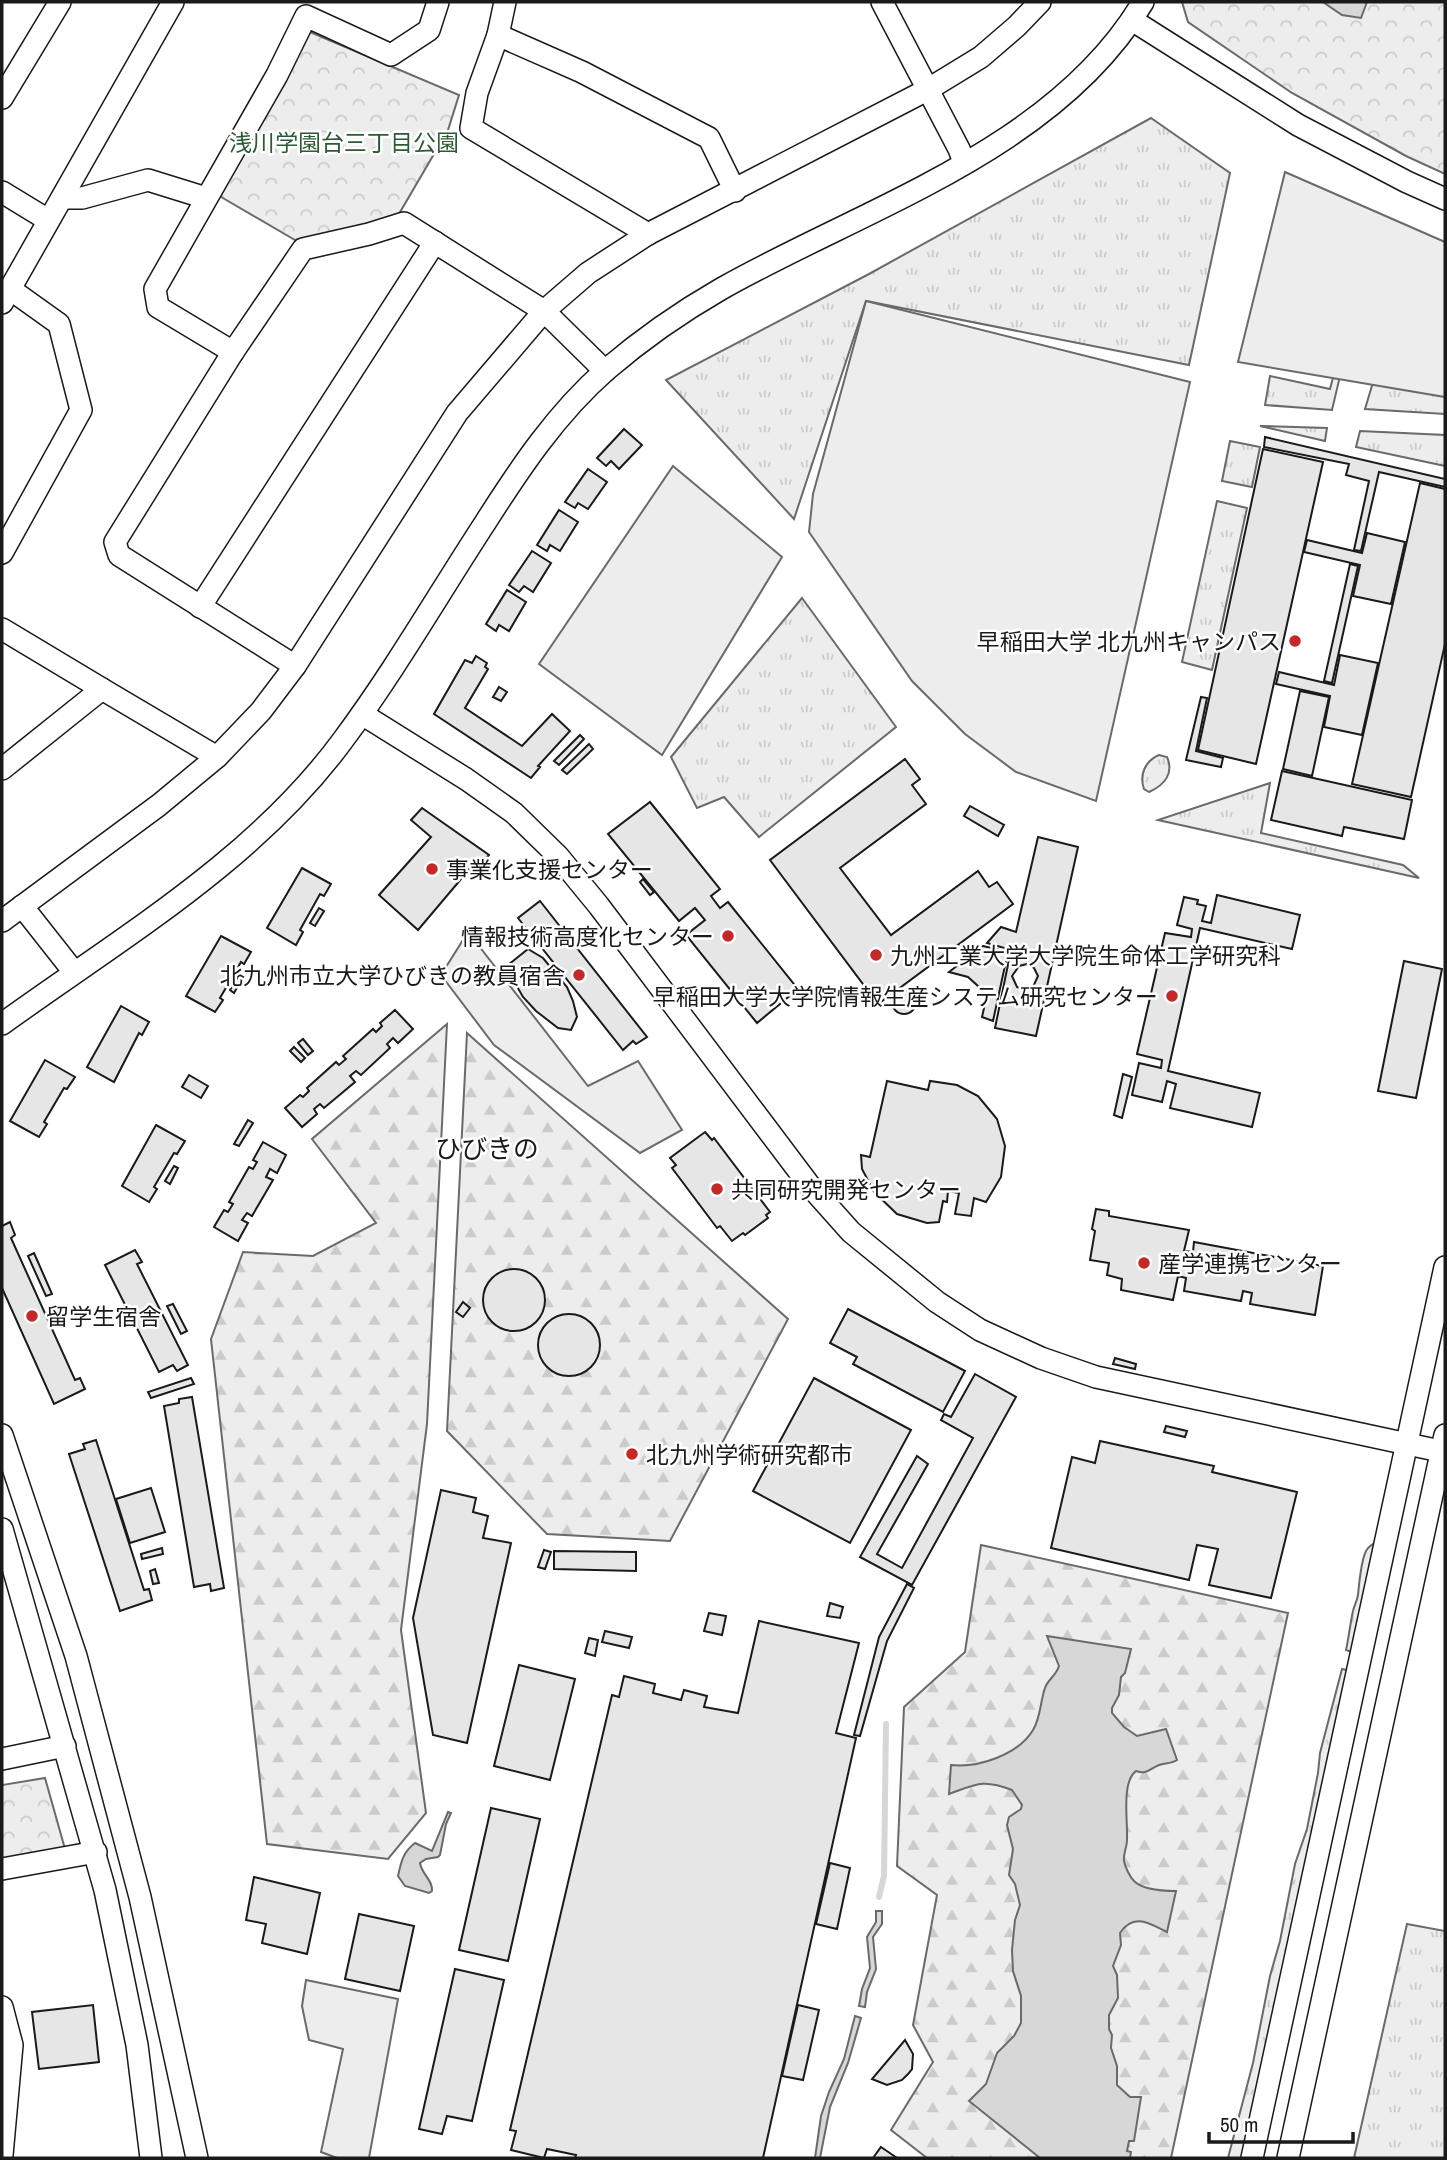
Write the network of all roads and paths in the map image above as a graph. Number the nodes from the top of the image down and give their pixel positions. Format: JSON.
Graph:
{"nodes":[{"id":1,"x":60,"y":2,"type":"edge"},
{"id":2,"x":173,"y":2,"type":"edge"},
{"id":3,"x":438,"y":2,"type":"edge"},
{"id":4,"x":505,"y":2,"type":"edge"},
{"id":5,"x":882,"y":2,"type":"edge"},
{"id":6,"x":1040,"y":2,"type":"edge"},
{"id":7,"x":1143,"y":2,"type":"edge"},
{"id":8,"x":309,"y":9,"type":"edge"},
{"id":9,"x":1132,"y":20,"type":"junction"},
{"id":10,"x":498,"y":35,"type":"junction"},
{"id":11,"x":927,"y":90,"type":"junction"},
{"id":12,"x":2,"y":98,"type":"edge"},
{"id":13,"x":964,"y":162,"type":"junction"},
{"id":14,"x":735,"y":191,"type":"junction"},
{"id":15,"x":2,"y":192,"type":"edge"},
{"id":16,"x":62,"y":198,"type":"junction"},
{"id":17,"x":206,"y":198,"type":"junction"},
{"id":18,"x":1445,"y":199,"type":"edge"},
{"id":19,"x":48,"y":220,"type":"junction"},
{"id":20,"x":648,"y":234,"type":"junction"},
{"id":21,"x":435,"y":242,"type":"junction"},
{"id":22,"x":6,"y":296,"type":"edge"},
{"id":23,"x":544,"y":311,"type":"junction"},
{"id":24,"x":233,"y":352,"type":"junction"},
{"id":25,"x":605,"y":371,"type":"junction"},
{"id":26,"x":2,"y":553,"type":"edge"},
{"id":27,"x":200,"y":607,"type":"junction"},
{"id":28,"x":2,"y":629,"type":"edge"},
{"id":29,"x":295,"y":666,"type":"junction"},
{"id":30,"x":102,"y":689,"type":"junction"},
{"id":31,"x":362,"y":714,"type":"junction"},
{"id":32,"x":217,"y":757,"type":"junction"},
{"id":33,"x":2,"y":769,"type":"edge"},
{"id":34,"x":22,"y":906,"type":"junction"},
{"id":35,"x":2,"y":921,"type":"edge"},
{"id":36,"x":74,"y":972,"type":"junction"},
{"id":37,"x":2,"y":1024,"type":"edge"},
{"id":38,"x":1445,"y":1267,"type":"edge"},
{"id":39,"x":2,"y":1435,"type":"edge"},
{"id":40,"x":1406,"y":1444,"type":"junction"},
{"id":41,"x":1444,"y":1446,"type":"edge"},
{"id":42,"x":2,"y":1529,"type":"edge"},
{"id":43,"x":65,"y":1746,"type":"junction"},
{"id":44,"x":2,"y":1759,"type":"edge"},
{"id":45,"x":96,"y":1852,"type":"junction"},
{"id":46,"x":2,"y":1869,"type":"edge"},
{"id":47,"x":2,"y":2007,"type":"edge"},
{"id":48,"x":2,"y":2155,"type":"edge"},
{"id":49,"x":151,"y":2158,"type":"edge"},
{"id":50,"x":197,"y":2158,"type":"edge"},
{"id":51,"x":1252,"y":2158,"type":"edge"},
{"id":52,"x":1288,"y":2158,"type":"edge"}],
"edges":[{"from":1,"to":12,"type":"street"},
{"from":2,"to":16,"type":"street"},
{"from":3,"to":8,"type":"street"},
{"from":4,"to":10,"type":"street"},
{"from":5,"to":11,"type":"street"},
{"from":6,"to":11,"type":"street"},
{"from":7,"to":9,"type":"street"},
{"from":8,"to":17,"type":"street"},
{"from":9,"to":13,"type":"street"},
{"from":9,"to":18,"type":"street"},
{"from":10,"to":14,"type":"street"},
{"from":10,"to":20,"type":"street"},
{"from":11,"to":13,"type":"street"},
{"from":11,"to":14,"type":"street"},
{"from":13,"to":25,"type":"street"},
{"from":14,"to":20,"type":"street"},
{"from":15,"to":19,"type":"street"},
{"from":16,"to":17,"type":"street"},
{"from":16,"to":19,"type":"street"},
{"from":17,"to":24,"type":"street"},
{"from":19,"to":22,"type":"street"},
{"from":20,"to":23,"type":"street"},
{"from":21,"to":23,"type":"street"},
{"from":21,"to":24,"type":"street"},
{"from":21,"to":27,"type":"street"},
{"from":22,"to":26,"type":"street"},
{"from":23,"to":25,"type":"street"},
{"from":23,"to":29,"type":"street"},
{"from":24,"to":27,"type":"street"},
{"from":25,"to":31,"type":"street"},
{"from":27,"to":29,"type":"street"},
{"from":28,"to":30,"type":"street"},
{"from":29,"to":32,"type":"street"},
{"from":30,"to":32,"type":"street"},
{"from":30,"to":33,"type":"street"},
{"from":31,"to":36,"type":"street"},
{"from":31,"to":40,"type":"street"},
{"from":32,"to":34,"type":"street"},
{"from":34,"to":35,"type":"street"},
{"from":34,"to":36,"type":"street"},
{"from":36,"to":37,"type":"street"},
{"from":38,"to":40,"type":"street"},
{"from":39,"to":50,"type":"street"},
{"from":40,"to":41,"type":"street"},
{"from":40,"to":51,"type":"street"},
{"from":41,"to":52,"type":"street"},
{"from":42,"to":43,"type":"street"},
{"from":43,"to":44,"type":"street"},
{"from":43,"to":45,"type":"street"},
{"from":45,"to":46,"type":"street"},
{"from":45,"to":49,"type":"street"},
{"from":47,"to":48,"type":"street"}]}
